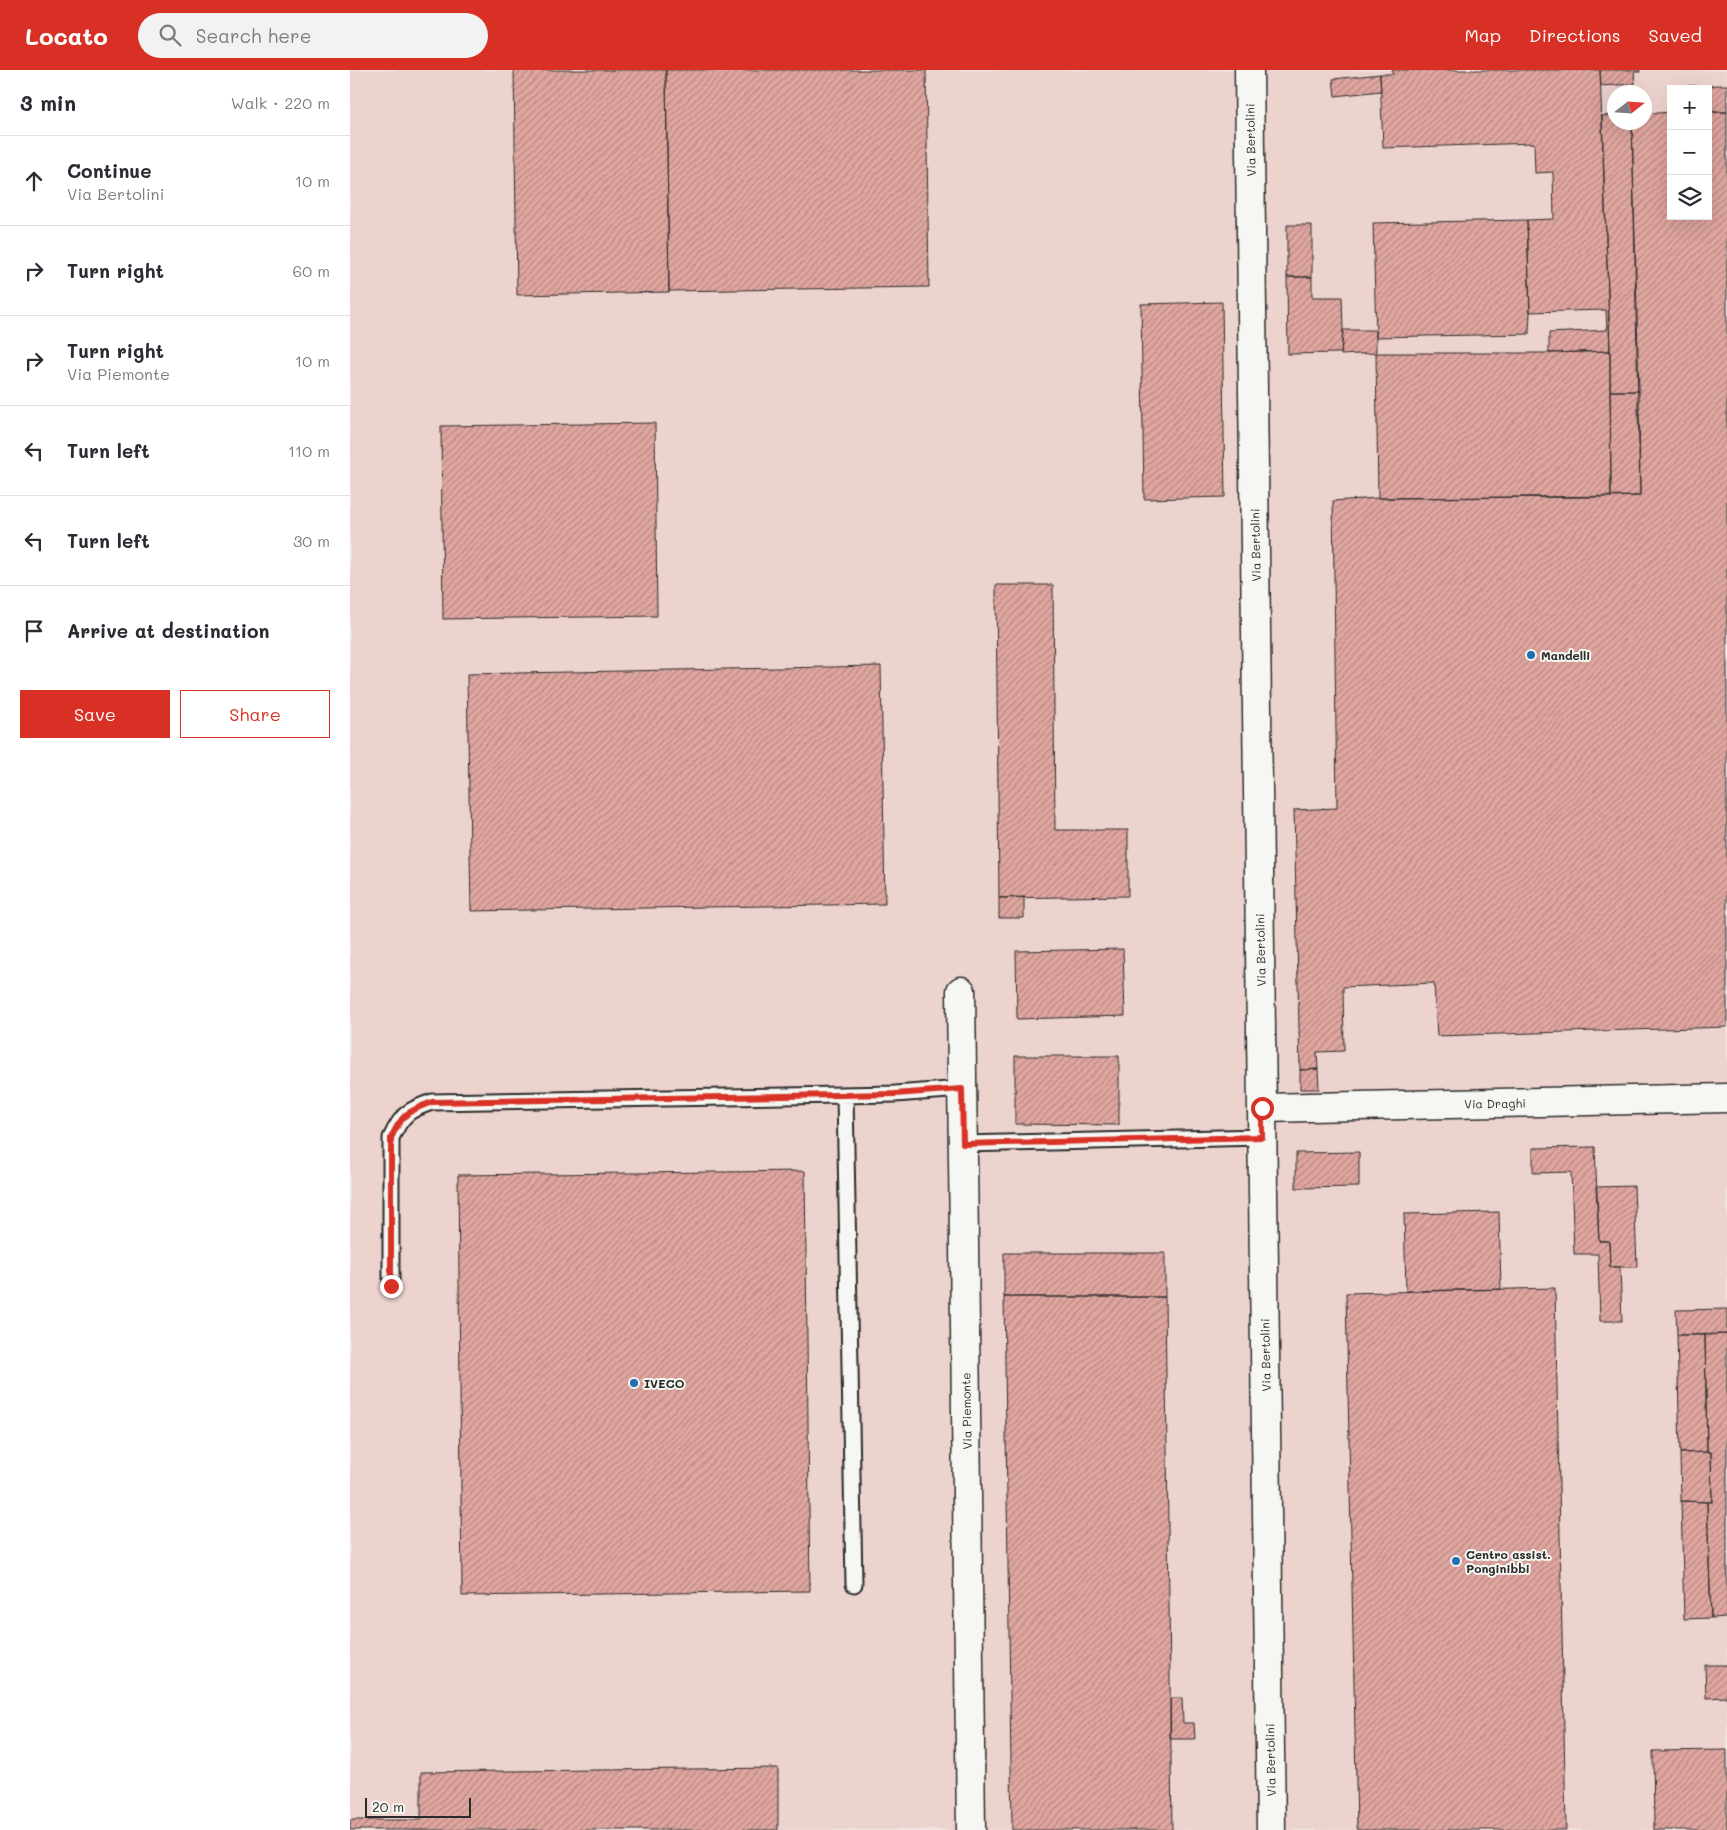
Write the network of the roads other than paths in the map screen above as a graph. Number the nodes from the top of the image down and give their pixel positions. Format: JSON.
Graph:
{"nodes":[{"id":1,"x":1249,"y":70,"type":"edge"},
{"id":2,"x":961,"y":992,"type":"dead end"},
{"id":3,"x":962,"y":1089,"type":"junction"},
{"id":4,"x":845,"y":1094,"type":"junction"},
{"id":5,"x":1727,"y":1098,"type":"edge"},
{"id":6,"x":1262,"y":1108,"type":"junction"},
{"id":7,"x":1262,"y":1137,"type":"junction"},
{"id":8,"x":963,"y":1144,"type":"junction"},
{"id":9,"x":391,"y":1286,"type":"dead end"},
{"id":10,"x":854,"y":1584,"type":"dead end"},
{"id":11,"x":970,"y":1830,"type":"edge"},
{"id":12,"x":1271,"y":1830,"type":"edge"}],
"edges":[{"from":1,"to":6,"type":"street","name":"Via Bertolini"},
{"from":2,"to":3,"type":"street","name":"Via Piemonte"},
{"from":3,"to":4,"type":"lane"},
{"from":3,"to":8,"type":"street","name":"Via Piemonte"},
{"from":4,"to":9,"type":"lane"},
{"from":4,"to":10,"type":"lane"},
{"from":5,"to":6,"type":"street","name":"Via Draghi"},
{"from":6,"to":7,"type":"street","name":"Via Bertolini"},
{"from":7,"to":8,"type":"lane"},
{"from":7,"to":12,"type":"street","name":"Via Bertolini"},
{"from":8,"to":11,"type":"street","name":"Via Piemonte"}]}
